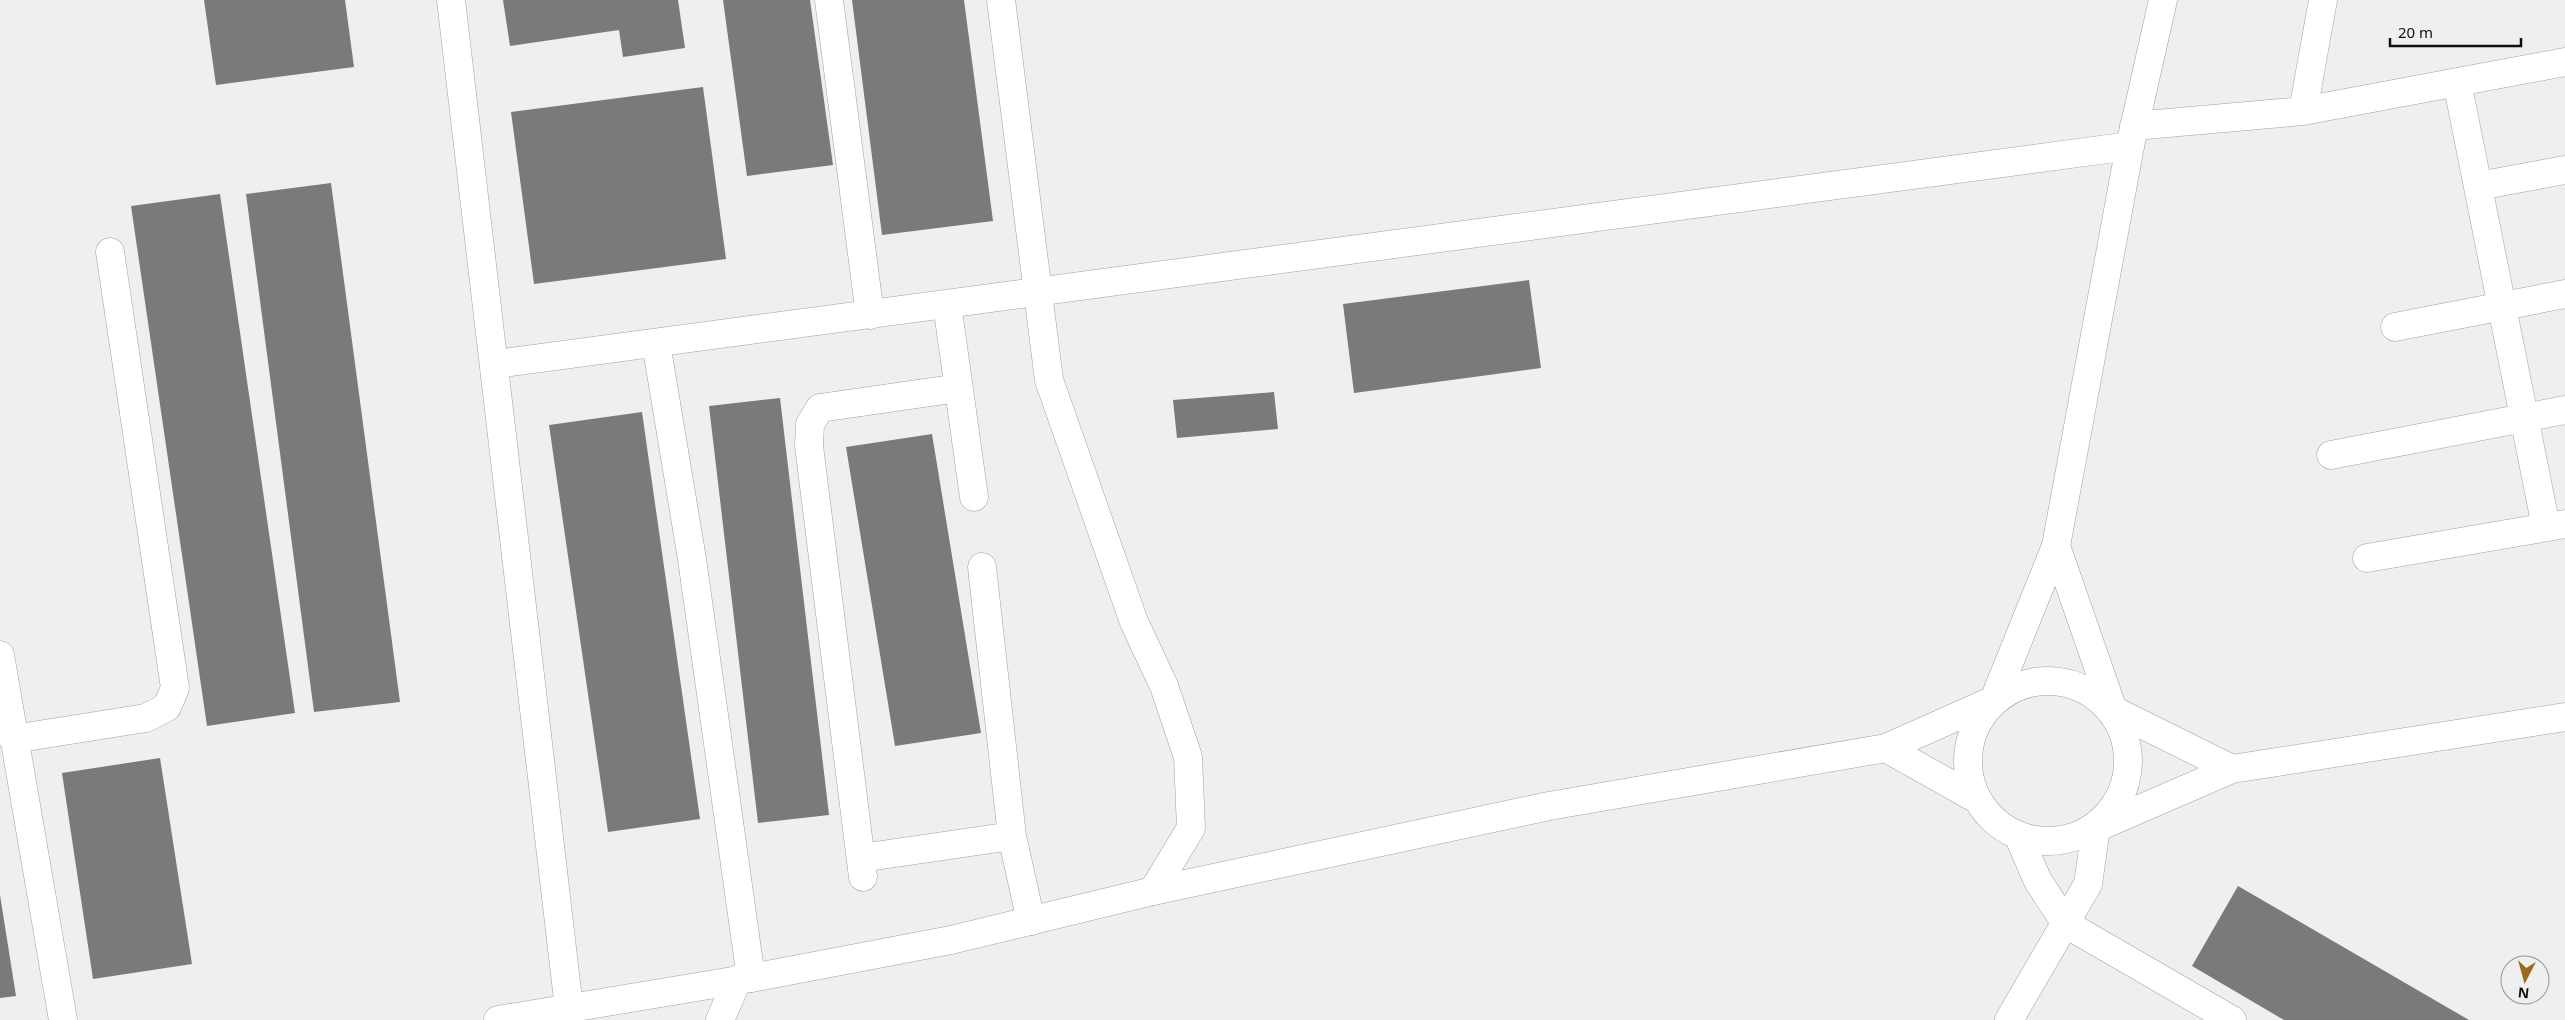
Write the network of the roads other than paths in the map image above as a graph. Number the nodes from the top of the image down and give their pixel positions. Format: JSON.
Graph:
{"nodes":[{"id":1,"x":451,"y":0,"type":"edge"},
{"id":2,"x":829,"y":0,"type":"edge"},
{"id":3,"x":1001,"y":0,"type":"edge"},
{"id":4,"x":2163,"y":0,"type":"edge"},
{"id":5,"x":2323,"y":0,"type":"edge"},
{"id":6,"x":2565,"y":62,"type":"edge"},
{"id":7,"x":2457,"y":82,"type":"junction"},
{"id":8,"x":2303,"y":112,"type":"junction"},
{"id":9,"x":2132,"y":136,"type":"junction"},
{"id":10,"x":2565,"y":170,"type":"edge"},
{"id":11,"x":2478,"y":186,"type":"junction"},
{"id":12,"x":110,"y":252,"type":"dead end"},
{"id":13,"x":1038,"y":292,"type":"junction"},
{"id":14,"x":2565,"y":294,"type":"edge"},
{"id":15,"x":947,"y":304,"type":"junction"},
{"id":16,"x":2502,"y":306,"type":"junction"},
{"id":17,"x":870,"y":315,"type":"junction"},
{"id":18,"x":2395,"y":327,"type":"dead end"},
{"id":19,"x":656,"y":343,"type":"junction"},
{"id":20,"x":495,"y":364,"type":"junction"},
{"id":21,"x":959,"y":388,"type":"junction"},
{"id":22,"x":2565,"y":410,"type":"edge"},
{"id":23,"x":2524,"y":418,"type":"junction"},
{"id":24,"x":2331,"y":455,"type":"dead end"},
{"id":25,"x":974,"y":497,"type":"dead end"},
{"id":26,"x":2556,"y":526,"type":"edge"},
{"id":27,"x":2056,"y":546,"type":"junction"},
{"id":28,"x":2367,"y":558,"type":"dead end"},
{"id":29,"x":982,"y":567,"type":"dead end"},
{"id":30,"x":0,"y":655,"type":"edge"},
{"id":31,"x":1994,"y":700,"type":"junction"},
{"id":32,"x":2113,"y":710,"type":"junction"},
{"id":33,"x":2565,"y":717,"type":"edge"},
{"id":34,"x":13,"y":739,"type":"junction"},
{"id":35,"x":1886,"y":748,"type":"junction"},
{"id":36,"x":2232,"y":769,"type":"junction"},
{"id":37,"x":1974,"y":798,"type":"junction"},
{"id":38,"x":2096,"y":828,"type":"junction"},
{"id":39,"x":2018,"y":835,"type":"junction"},
{"id":40,"x":1012,"y":836,"type":"junction"},
{"id":41,"x":1153,"y":891,"type":"junction"},
{"id":42,"x":1030,"y":921,"type":"junction"},
{"id":43,"x":2066,"y":924,"type":"junction"},
{"id":44,"x":745,"y":978,"type":"junction"},
{"id":45,"x":569,"y":1008,"type":"junction"},
{"id":46,"x":63,"y":1020,"type":"edge"},
{"id":47,"x":498,"y":1020,"type":"edge"},
{"id":48,"x":720,"y":1020,"type":"edge"},
{"id":49,"x":2009,"y":1020,"type":"edge"},
{"id":50,"x":2232,"y":1020,"type":"edge"}],
"edges":[{"from":1,"to":20,"type":"street"},
{"from":2,"to":17,"type":"street"},
{"from":3,"to":13,"type":"street"},
{"from":4,"to":9,"type":"street"},
{"from":5,"to":8,"type":"street"},
{"from":6,"to":7,"type":"street"},
{"from":7,"to":8,"type":"street"},
{"from":7,"to":11,"type":"street"},
{"from":8,"to":9,"type":"street"},
{"from":9,"to":13,"type":"street"},
{"from":9,"to":27,"type":"street"},
{"from":10,"to":11,"type":"street"},
{"from":11,"to":16,"type":"street"},
{"from":12,"to":34,"type":"street"},
{"from":13,"to":15,"type":"street"},
{"from":13,"to":41,"type":"street"},
{"from":14,"to":16,"type":"street"},
{"from":15,"to":17,"type":"street"},
{"from":15,"to":21,"type":"street"},
{"from":16,"to":18,"type":"street"},
{"from":16,"to":23,"type":"street"},
{"from":17,"to":19,"type":"street"},
{"from":19,"to":20,"type":"street"},
{"from":19,"to":44,"type":"street"},
{"from":20,"to":45,"type":"street"},
{"from":21,"to":25,"type":"street"},
{"from":21,"to":40,"type":"street"},
{"from":22,"to":23,"type":"street"},
{"from":23,"to":24,"type":"street"},
{"from":23,"to":26,"type":"street"},
{"from":26,"to":28,"type":"street"},
{"from":27,"to":31,"type":"street"},
{"from":27,"to":32,"type":"street"},
{"from":29,"to":40,"type":"street"},
{"from":30,"to":34,"type":"street"},
{"from":31,"to":32,"type":"street"},
{"from":31,"to":35,"type":"street"},
{"from":31,"to":37,"type":"street"},
{"from":32,"to":36,"type":"street"},
{"from":32,"to":38,"type":"street"},
{"from":33,"to":36,"type":"street"},
{"from":34,"to":46,"type":"street"},
{"from":35,"to":37,"type":"street"},
{"from":35,"to":41,"type":"street"},
{"from":36,"to":38,"type":"street"},
{"from":37,"to":39,"type":"street"},
{"from":38,"to":39,"type":"street"},
{"from":38,"to":43,"type":"street"},
{"from":39,"to":43,"type":"street"},
{"from":40,"to":42,"type":"street"},
{"from":41,"to":42,"type":"street"},
{"from":42,"to":44,"type":"street"},
{"from":43,"to":49,"type":"street"},
{"from":43,"to":50,"type":"street"},
{"from":44,"to":45,"type":"street"},
{"from":44,"to":48,"type":"street"},
{"from":45,"to":47,"type":"street"}]}
